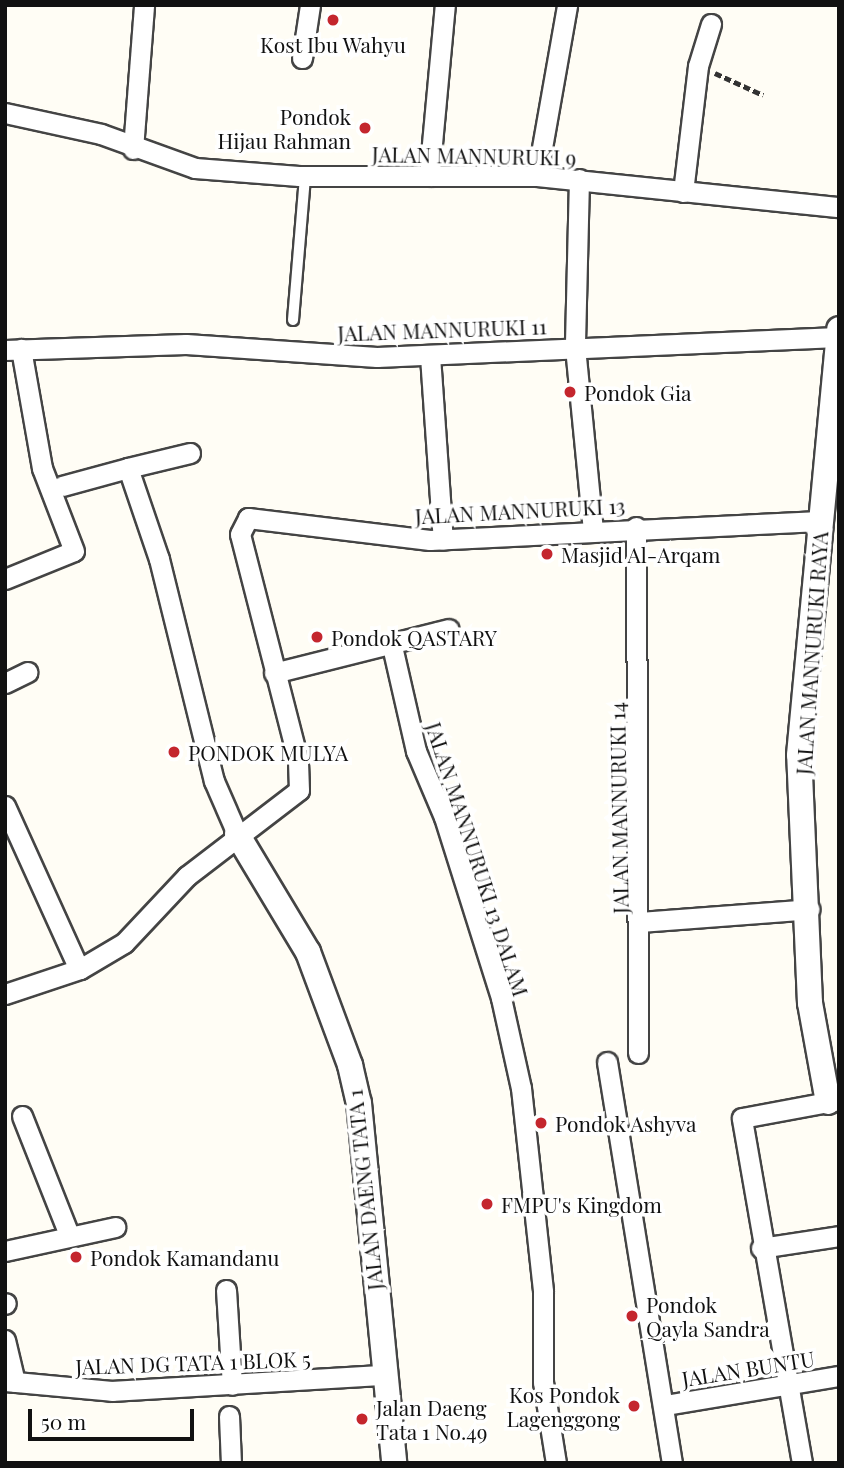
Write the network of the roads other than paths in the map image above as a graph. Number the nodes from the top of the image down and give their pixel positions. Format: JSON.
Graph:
{"nodes":[{"id":1,"x":144,"y":5,"type":"edge"},
{"id":2,"x":310,"y":5,"type":"edge"},
{"id":3,"x":445,"y":5,"type":"edge"},
{"id":4,"x":567,"y":5,"type":"edge"},
{"id":5,"x":711,"y":24,"type":"dead end"},
{"id":6,"x":302,"y":58,"type":"dead end"},
{"id":7,"x":5,"y":114,"type":"edge"},
{"id":8,"x":142,"y":152,"type":"junction"},
{"id":9,"x":305,"y":176,"type":"junction"},
{"id":10,"x":429,"y":176,"type":"junction"},
{"id":11,"x":537,"y":176,"type":"junction"},
{"id":12,"x":579,"y":179,"type":"junction"},
{"id":13,"x":683,"y":192,"type":"junction"},
{"id":14,"x":839,"y":207,"type":"edge"},
{"id":15,"x":293,"y":320,"type":"dead end"},
{"id":16,"x":838,"y":333,"type":"edge"},
{"id":17,"x":575,"y":347,"type":"junction"},
{"id":18,"x":13,"y":350,"type":"edge"},
{"id":19,"x":430,"y":356,"type":"junction"},
{"id":20,"x":834,"y":425,"type":"edge"},
{"id":21,"x":190,"y":453,"type":"dead end"},
{"id":22,"x":128,"y":468,"type":"junction"},
{"id":23,"x":62,"y":486,"type":"dead end"},
{"id":24,"x":820,"y":521,"type":"junction"},
{"id":25,"x":636,"y":527,"type":"junction"},
{"id":26,"x":593,"y":530,"type":"junction"},
{"id":27,"x":443,"y":540,"type":"junction"},
{"id":28,"x":5,"y":579,"type":"edge"},
{"id":29,"x":449,"y":629,"type":"dead end"},
{"id":30,"x":392,"y":646,"type":"junction"},
{"id":31,"x":28,"y":672,"type":"dead end"},
{"id":32,"x":274,"y":673,"type":"junction"},
{"id":33,"x":5,"y":683,"type":"edge"},
{"id":34,"x":5,"y":806,"type":"edge"},
{"id":35,"x":233,"y":827,"type":"junction"},
{"id":36,"x":810,"y":909,"type":"junction"},
{"id":37,"x":639,"y":922,"type":"junction"},
{"id":38,"x":79,"y":969,"type":"junction"},
{"id":39,"x":5,"y":994,"type":"edge"},
{"id":40,"x":638,"y":1053,"type":"dead end"},
{"id":41,"x":607,"y":1062,"type":"dead end"},
{"id":42,"x":833,"y":1101,"type":"edge"},
{"id":43,"x":22,"y":1116,"type":"dead end"},
{"id":44,"x":115,"y":1227,"type":"dead end"},
{"id":45,"x":69,"y":1235,"type":"junction"},
{"id":46,"x":839,"y":1236,"type":"edge"},
{"id":47,"x":761,"y":1248,"type":"junction"},
{"id":48,"x":5,"y":1251,"type":"edge"},
{"id":49,"x":226,"y":1290,"type":"dead end"},
{"id":50,"x":5,"y":1340,"type":"edge"},
{"id":51,"x":384,"y":1375,"type":"junction"},
{"id":52,"x":839,"y":1376,"type":"edge"},
{"id":53,"x":10,"y":1382,"type":"edge"},
{"id":54,"x":232,"y":1385,"type":"junction"},
{"id":55,"x":788,"y":1385,"type":"junction"},
{"id":56,"x":665,"y":1405,"type":"junction"},
{"id":57,"x":229,"y":1416,"type":"dead end"},
{"id":58,"x":231,"y":1463,"type":"edge"},
{"id":59,"x":394,"y":1463,"type":"edge"},
{"id":60,"x":556,"y":1463,"type":"edge"},
{"id":61,"x":672,"y":1463,"type":"edge"},
{"id":62,"x":802,"y":1463,"type":"edge"}],
"edges":[{"from":1,"to":8,"type":"street"},
{"from":2,"to":6,"type":"street"},
{"from":3,"to":10,"type":"street"},
{"from":4,"to":11,"type":"street"},
{"from":5,"to":13,"type":"street"},
{"from":7,"to":8,"type":"street","name":"JALAN MANNURUKI 9"},
{"from":8,"to":9,"type":"street","name":"JALAN MANNURUKI 9"},
{"from":9,"to":10,"type":"street","name":"JALAN MANNURUKI 9"},
{"from":9,"to":15,"type":"lane"},
{"from":10,"to":11,"type":"street","name":"JALAN MANNURUKI 9"},
{"from":11,"to":12,"type":"street","name":"JALAN MANNURUKI 9"},
{"from":12,"to":13,"type":"street","name":"JALAN MANNURUKI 9"},
{"from":12,"to":17,"type":"street"},
{"from":13,"to":14,"type":"street","name":"JALAN MANNURUKI 9"},
{"from":16,"to":17,"type":"street","name":"JALAN MANNURUKI 11"},
{"from":16,"to":20,"type":"street","name":"JALAN MANNURUKI RAYA"},
{"from":17,"to":19,"type":"street","name":"JALAN MANNURUKI 11"},
{"from":17,"to":26,"type":"street"},
{"from":18,"to":19,"type":"street","name":"JALAN MANNURUKI 11"},
{"from":18,"to":28,"type":"street"},
{"from":19,"to":27,"type":"street"},
{"from":20,"to":24,"type":"street","name":"JALAN MANNURUKI RAYA"},
{"from":21,"to":22,"type":"street"},
{"from":22,"to":23,"type":"street"},
{"from":22,"to":35,"type":"street"},
{"from":24,"to":25,"type":"street","name":"JALAN MANNURUKI 13"},
{"from":24,"to":36,"type":"street","name":"JALAN MANNURUKI RAYA"},
{"from":25,"to":26,"type":"street","name":"JALAN MANNURUKI 13"},
{"from":25,"to":37,"type":"street","name":"JALAN MANNURUKI 14"},
{"from":26,"to":27,"type":"street","name":"JALAN MANNURUKI 13"},
{"from":27,"to":32,"type":"street","name":"JALAN MANNURUKI 13"},
{"from":29,"to":30,"type":"street"},
{"from":30,"to":32,"type":"street"},
{"from":30,"to":60,"type":"street","name":"JALAN MANNURUKI 13 DALAM"},
{"from":31,"to":33,"type":"street"},
{"from":32,"to":35,"type":"street","name":"JALAN MANNURUKI 13"},
{"from":34,"to":38,"type":"street"},
{"from":35,"to":38,"type":"street","name":"JALAN MANNURUKI 13"},
{"from":35,"to":51,"type":"street","name":"JALAN DAENG TATA 1"},
{"from":36,"to":37,"type":"street","name":"JALAN MANNURUKI 14"},
{"from":36,"to":42,"type":"street","name":"JALAN MANNURUKI RAYA"},
{"from":37,"to":40,"type":"street"},
{"from":38,"to":39,"type":"street","name":"JALAN MANNURUKI 13"},
{"from":41,"to":56,"type":"street"},
{"from":42,"to":47,"type":"street"},
{"from":43,"to":45,"type":"street"},
{"from":44,"to":45,"type":"street"},
{"from":45,"to":48,"type":"street"},
{"from":46,"to":47,"type":"street"},
{"from":47,"to":55,"type":"street"},
{"from":49,"to":54,"type":"street"},
{"from":50,"to":53,"type":"street"},
{"from":51,"to":54,"type":"street","name":"JALAN DG TATA 1 BLOK 5"},
{"from":51,"to":59,"type":"street","name":"JALAN DAENG TATA 1"},
{"from":52,"to":55,"type":"street","name":"JALAN BUNTU"},
{"from":53,"to":54,"type":"street","name":"JALAN DG TATA 1 BLOK 5"},
{"from":55,"to":56,"type":"street","name":"JALAN BUNTU"},
{"from":55,"to":62,"type":"street"},
{"from":56,"to":61,"type":"street"},
{"from":57,"to":58,"type":"street"}]}
